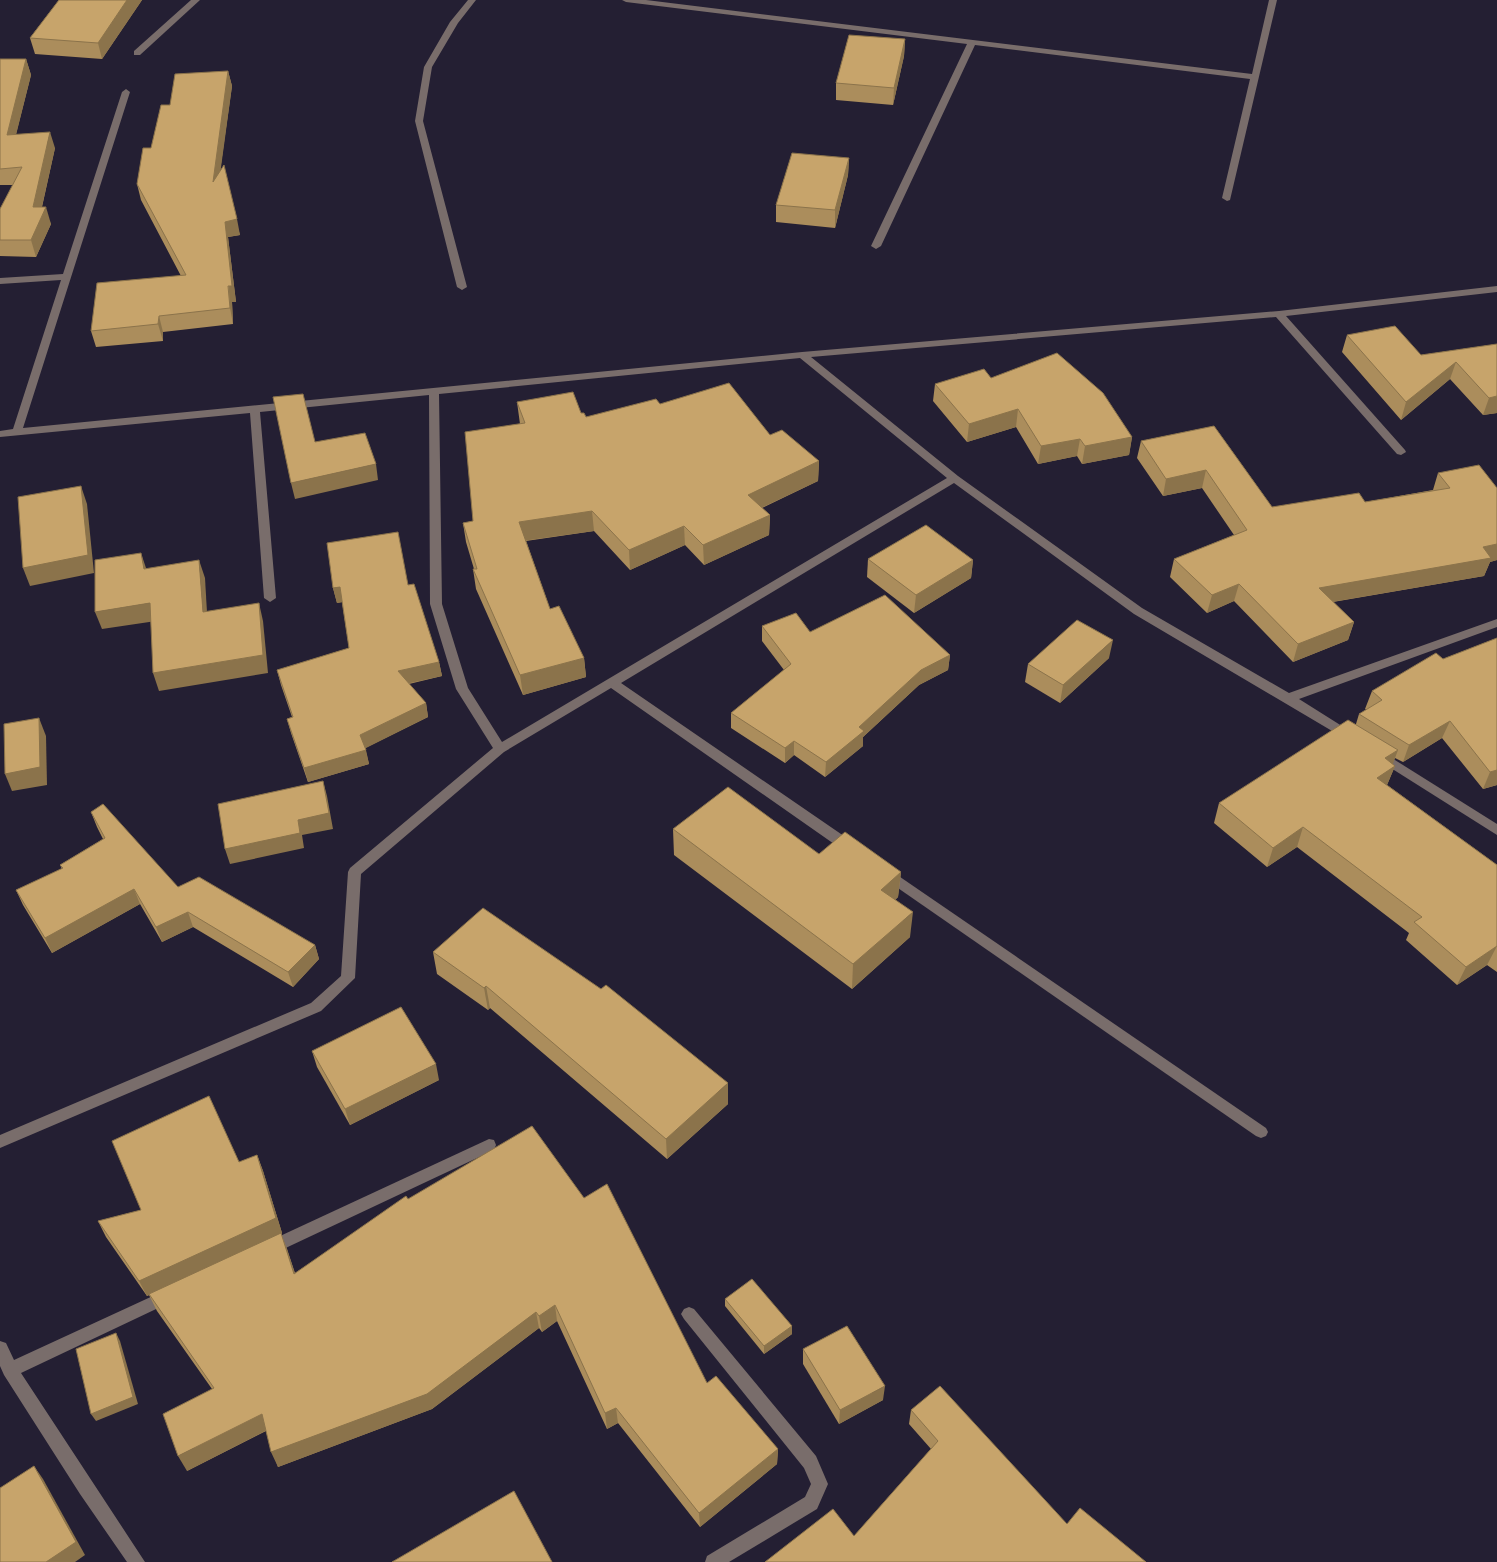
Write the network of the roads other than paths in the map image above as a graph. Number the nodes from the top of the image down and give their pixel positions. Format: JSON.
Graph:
{"nodes":[{"id":1,"x":196,"y":0,"type":"edge"},
{"id":2,"x":472,"y":0,"type":"edge"},
{"id":3,"x":626,"y":0,"type":"edge"},
{"id":4,"x":1273,"y":0,"type":"edge"},
{"id":5,"x":972,"y":42,"type":"junction"},
{"id":6,"x":137,"y":53,"type":"dead end"},
{"id":7,"x":1256,"y":77,"type":"junction"},
{"id":8,"x":126,"y":92,"type":"dead end"},
{"id":9,"x":1227,"y":198,"type":"dead end"},
{"id":10,"x":876,"y":246,"type":"dead end"},
{"id":11,"x":68,"y":277,"type":"junction"},
{"id":12,"x":0,"y":281,"type":"edge"},
{"id":13,"x":462,"y":287,"type":"dead end"},
{"id":14,"x":1497,"y":289,"type":"edge"},
{"id":15,"x":1279,"y":314,"type":"junction"},
{"id":16,"x":802,"y":356,"type":"junction"},
{"id":17,"x":434,"y":390,"type":"junction"},
{"id":18,"x":255,"y":408,"type":"junction"},
{"id":19,"x":17,"y":432,"type":"junction"},
{"id":20,"x":0,"y":434,"type":"edge"},
{"id":21,"x":1401,"y":452,"type":"dead end"},
{"id":22,"x":954,"y":478,"type":"junction"},
{"id":23,"x":270,"y":598,"type":"dead end"},
{"id":24,"x":1497,"y":623,"type":"edge"},
{"id":25,"x":611,"y":682,"type":"junction"},
{"id":26,"x":1288,"y":698,"type":"junction"},
{"id":27,"x":500,"y":749,"type":"junction"},
{"id":28,"x":1497,"y":830,"type":"edge"},
{"id":29,"x":863,"y":856,"type":"edge"},
{"id":30,"x":879,"y":868,"type":"edge"},
{"id":31,"x":1261,"y":1132,"type":"dead end"},
{"id":32,"x":0,"y":1142,"type":"edge"},
{"id":33,"x":489,"y":1145,"type":"dead end"},
{"id":34,"x":256,"y":1255,"type":"edge"},
{"id":35,"x":184,"y":1289,"type":"edge"},
{"id":36,"x":689,"y":1314,"type":"dead end"},
{"id":37,"x":0,"y":1348,"type":"edge"},
{"id":38,"x":10,"y":1370,"type":"junction"},
{"id":39,"x":137,"y":1562,"type":"edge"},
{"id":40,"x":713,"y":1562,"type":"edge"}],
"edges":[{"from":1,"to":6,"type":"street"},
{"from":2,"to":13,"type":"street"},
{"from":3,"to":5,"type":"street"},
{"from":4,"to":7,"type":"street"},
{"from":5,"to":7,"type":"street"},
{"from":5,"to":10,"type":"street"},
{"from":7,"to":9,"type":"street"},
{"from":8,"to":11,"type":"street"},
{"from":11,"to":12,"type":"street"},
{"from":11,"to":19,"type":"street"},
{"from":14,"to":15,"type":"street"},
{"from":15,"to":16,"type":"street"},
{"from":15,"to":21,"type":"street"},
{"from":16,"to":17,"type":"street"},
{"from":16,"to":22,"type":"street"},
{"from":17,"to":18,"type":"street"},
{"from":17,"to":27,"type":"street"},
{"from":18,"to":19,"type":"street"},
{"from":18,"to":23,"type":"street"},
{"from":19,"to":20,"type":"street"},
{"from":22,"to":25,"type":"street"},
{"from":22,"to":26,"type":"street"},
{"from":24,"to":26,"type":"street"},
{"from":25,"to":27,"type":"street"},
{"from":25,"to":29,"type":"street"},
{"from":26,"to":28,"type":"street"},
{"from":27,"to":32,"type":"street"},
{"from":30,"to":31,"type":"street"},
{"from":33,"to":34,"type":"street"},
{"from":35,"to":38,"type":"street"},
{"from":36,"to":40,"type":"street"},
{"from":37,"to":38,"type":"street"},
{"from":38,"to":39,"type":"street"}]}
